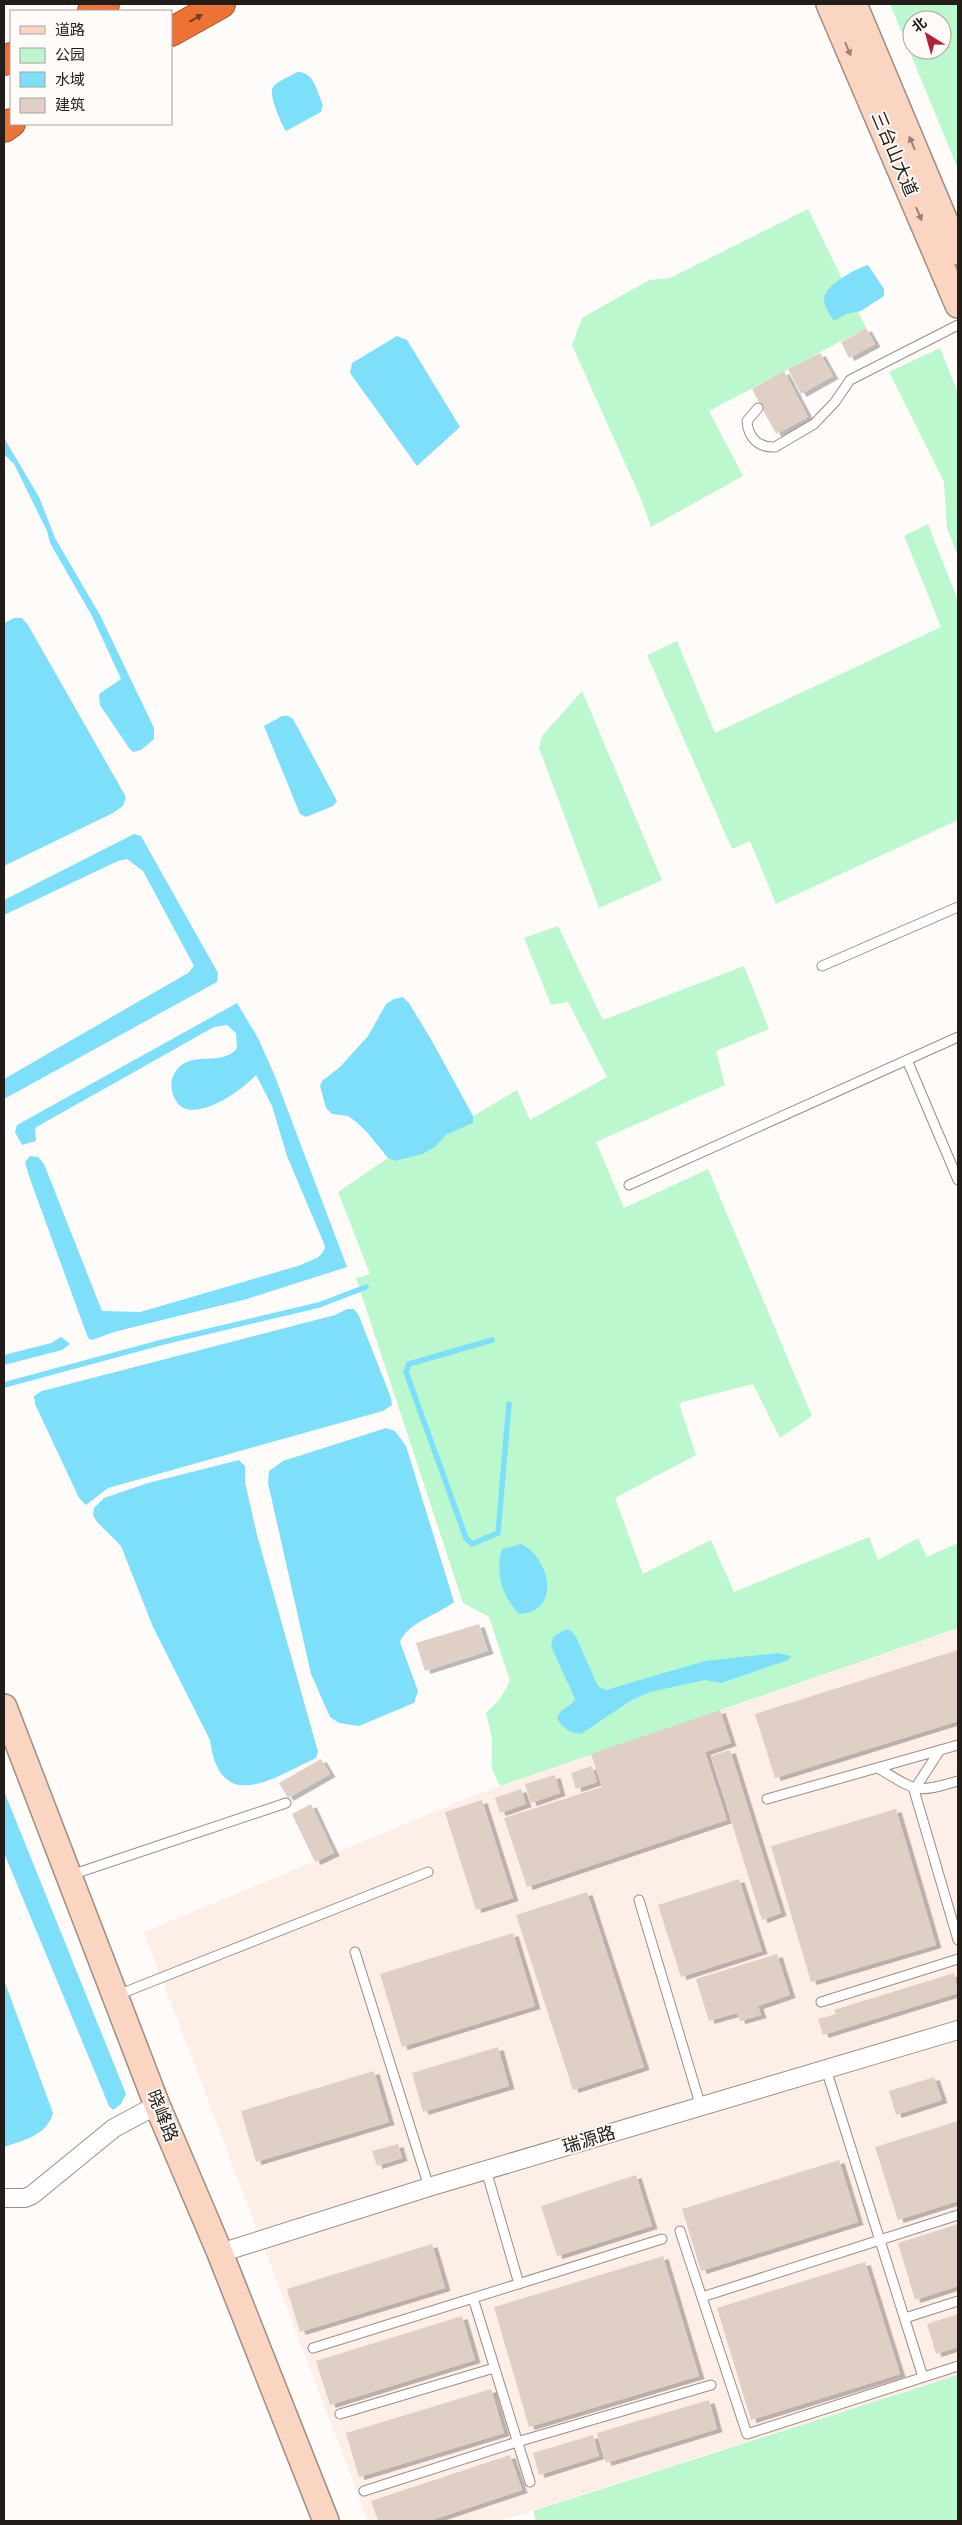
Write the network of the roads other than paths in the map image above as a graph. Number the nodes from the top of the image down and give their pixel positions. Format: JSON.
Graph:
{"nodes":[{"id":1,"x":105,"y":4,"type":"edge"},
{"id":2,"x":221,"y":4,"type":"edge"},
{"id":3,"x":829,"y":4,"type":"edge"},
{"id":4,"x":854,"y":4,"type":"edge"},
{"id":5,"x":94,"y":10,"type":"edge"},
{"id":6,"x":172,"y":31,"type":"edge"},
{"id":7,"x":958,"y":252,"type":"edge"},
{"id":8,"x":958,"y":305,"type":"edge"},
{"id":9,"x":958,"y":324,"type":"edge"},
{"id":10,"x":758,"y":408,"type":"dead end"},
{"id":11,"x":958,"y":907,"type":"edge"},
{"id":12,"x":822,"y":966,"type":"dead end"},
{"id":13,"x":958,"y":1037,"type":"edge"},
{"id":14,"x":907,"y":1060,"type":"junction"},
{"id":15,"x":958,"y":1180,"type":"edge"},
{"id":16,"x":629,"y":1185,"type":"dead end"},
{"id":17,"x":4,"y":1708,"type":"edge"},
{"id":18,"x":958,"y":1745,"type":"edge"},
{"id":19,"x":940,"y":1750,"type":"junction"},
{"id":20,"x":878,"y":1768,"type":"junction"},
{"id":21,"x":958,"y":1781,"type":"edge"},
{"id":22,"x":914,"y":1790,"type":"junction"},
{"id":23,"x":767,"y":1799,"type":"dead end"},
{"id":24,"x":286,"y":1803,"type":"dead end"},
{"id":25,"x":428,"y":1872,"type":"dead end"},
{"id":26,"x":69,"y":1876,"type":"junction"},
{"id":27,"x":639,"y":1900,"type":"dead end"},
{"id":28,"x":954,"y":1909,"type":"edge"},
{"id":29,"x":958,"y":1940,"type":"edge"},
{"id":30,"x":355,"y":1952,"type":"dead end"},
{"id":31,"x":958,"y":1959,"type":"edge"},
{"id":32,"x":115,"y":1996,"type":"junction"},
{"id":33,"x":821,"y":2002,"type":"dead end"},
{"id":34,"x":958,"y":2030,"type":"edge"},
{"id":35,"x":826,"y":2069,"type":"junction"},
{"id":36,"x":157,"y":2105,"type":"junction"},
{"id":37,"x":701,"y":2106,"type":"junction"},
{"id":38,"x":486,"y":2170,"type":"junction"},
{"id":39,"x":429,"y":2187,"type":"junction"},
{"id":40,"x":4,"y":2198,"type":"edge"},
{"id":41,"x":958,"y":2215,"type":"edge"},
{"id":42,"x":680,"y":2231,"type":"dead end"},
{"id":43,"x":662,"y":2239,"type":"dead end"},
{"id":44,"x":880,"y":2240,"type":"junction"},
{"id":45,"x":220,"y":2253,"type":"junction"},
{"id":46,"x":520,"y":2284,"type":"junction"},
{"id":47,"x":702,"y":2297,"type":"junction"},
{"id":48,"x":473,"y":2298,"type":"junction"},
{"id":49,"x":958,"y":2301,"type":"edge"},
{"id":50,"x":905,"y":2318,"type":"junction"},
{"id":51,"x":313,"y":2348,"type":"dead end"},
{"id":52,"x":958,"y":2366,"type":"edge"},
{"id":53,"x":494,"y":2368,"type":"junction"},
{"id":54,"x":923,"y":2378,"type":"junction"},
{"id":55,"x":711,"y":2385,"type":"dead end"},
{"id":56,"x":340,"y":2414,"type":"dead end"},
{"id":57,"x":517,"y":2442,"type":"junction"},
{"id":58,"x":530,"y":2482,"type":"dead end"},
{"id":59,"x":364,"y":2491,"type":"dead end"},
{"id":60,"x":326,"y":2521,"type":"edge"}],
"edges":[{"from":1,"to":5,"type":"highway"},
{"from":6,"to":2,"type":"highway","one_way":true},
{"from":3,"to":8,"type":"street","name":"三台山大道","one_way":true},
{"from":7,"to":4,"type":"street","name":"三台山大道","one_way":true},
{"from":9,"to":10,"type":"lane"},
{"from":11,"to":12,"type":"lane"},
{"from":13,"to":14,"type":"lane"},
{"from":14,"to":15,"type":"lane"},
{"from":14,"to":16,"type":"lane"},
{"from":17,"to":26,"type":"street","name":"晓峰路"},
{"from":18,"to":19,"type":"lane"},
{"from":19,"to":20,"type":"lane"},
{"from":19,"to":22,"type":"lane"},
{"from":20,"to":22,"type":"lane"},
{"from":20,"to":23,"type":"lane"},
{"from":21,"to":22,"type":"lane"},
{"from":22,"to":28,"type":"lane"},
{"from":24,"to":26,"type":"lane"},
{"from":25,"to":32,"type":"lane"},
{"from":26,"to":32,"type":"street","name":"晓峰路"},
{"from":27,"to":37,"type":"lane"},
{"from":28,"to":29,"type":"lane"},
{"from":30,"to":39,"type":"lane"},
{"from":31,"to":33,"type":"lane"},
{"from":32,"to":36,"type":"street","name":"晓峰路"},
{"from":34,"to":35,"type":"street","name":"瑞源路"},
{"from":35,"to":37,"type":"street","name":"瑞源路"},
{"from":35,"to":44,"type":"lane"},
{"from":36,"to":40,"type":"street"},
{"from":36,"to":45,"type":"street","name":"晓峰路"},
{"from":37,"to":38,"type":"street","name":"瑞源路"},
{"from":38,"to":39,"type":"street","name":"瑞源路"},
{"from":38,"to":46,"type":"lane"},
{"from":39,"to":45,"type":"street","name":"瑞源路"},
{"from":41,"to":44,"type":"lane"},
{"from":42,"to":47,"type":"lane"},
{"from":43,"to":46,"type":"lane"},
{"from":44,"to":47,"type":"lane"},
{"from":44,"to":50,"type":"lane"},
{"from":45,"to":60,"type":"street","name":"晓峰路"},
{"from":46,"to":48,"type":"lane"},
{"from":47,"to":54,"type":"lane"},
{"from":48,"to":51,"type":"lane"},
{"from":48,"to":53,"type":"lane"},
{"from":49,"to":50,"type":"lane"},
{"from":50,"to":54,"type":"lane"},
{"from":52,"to":54,"type":"lane"},
{"from":53,"to":56,"type":"lane"},
{"from":53,"to":57,"type":"lane"},
{"from":55,"to":57,"type":"lane"},
{"from":57,"to":58,"type":"lane"},
{"from":57,"to":59,"type":"lane"}]}
